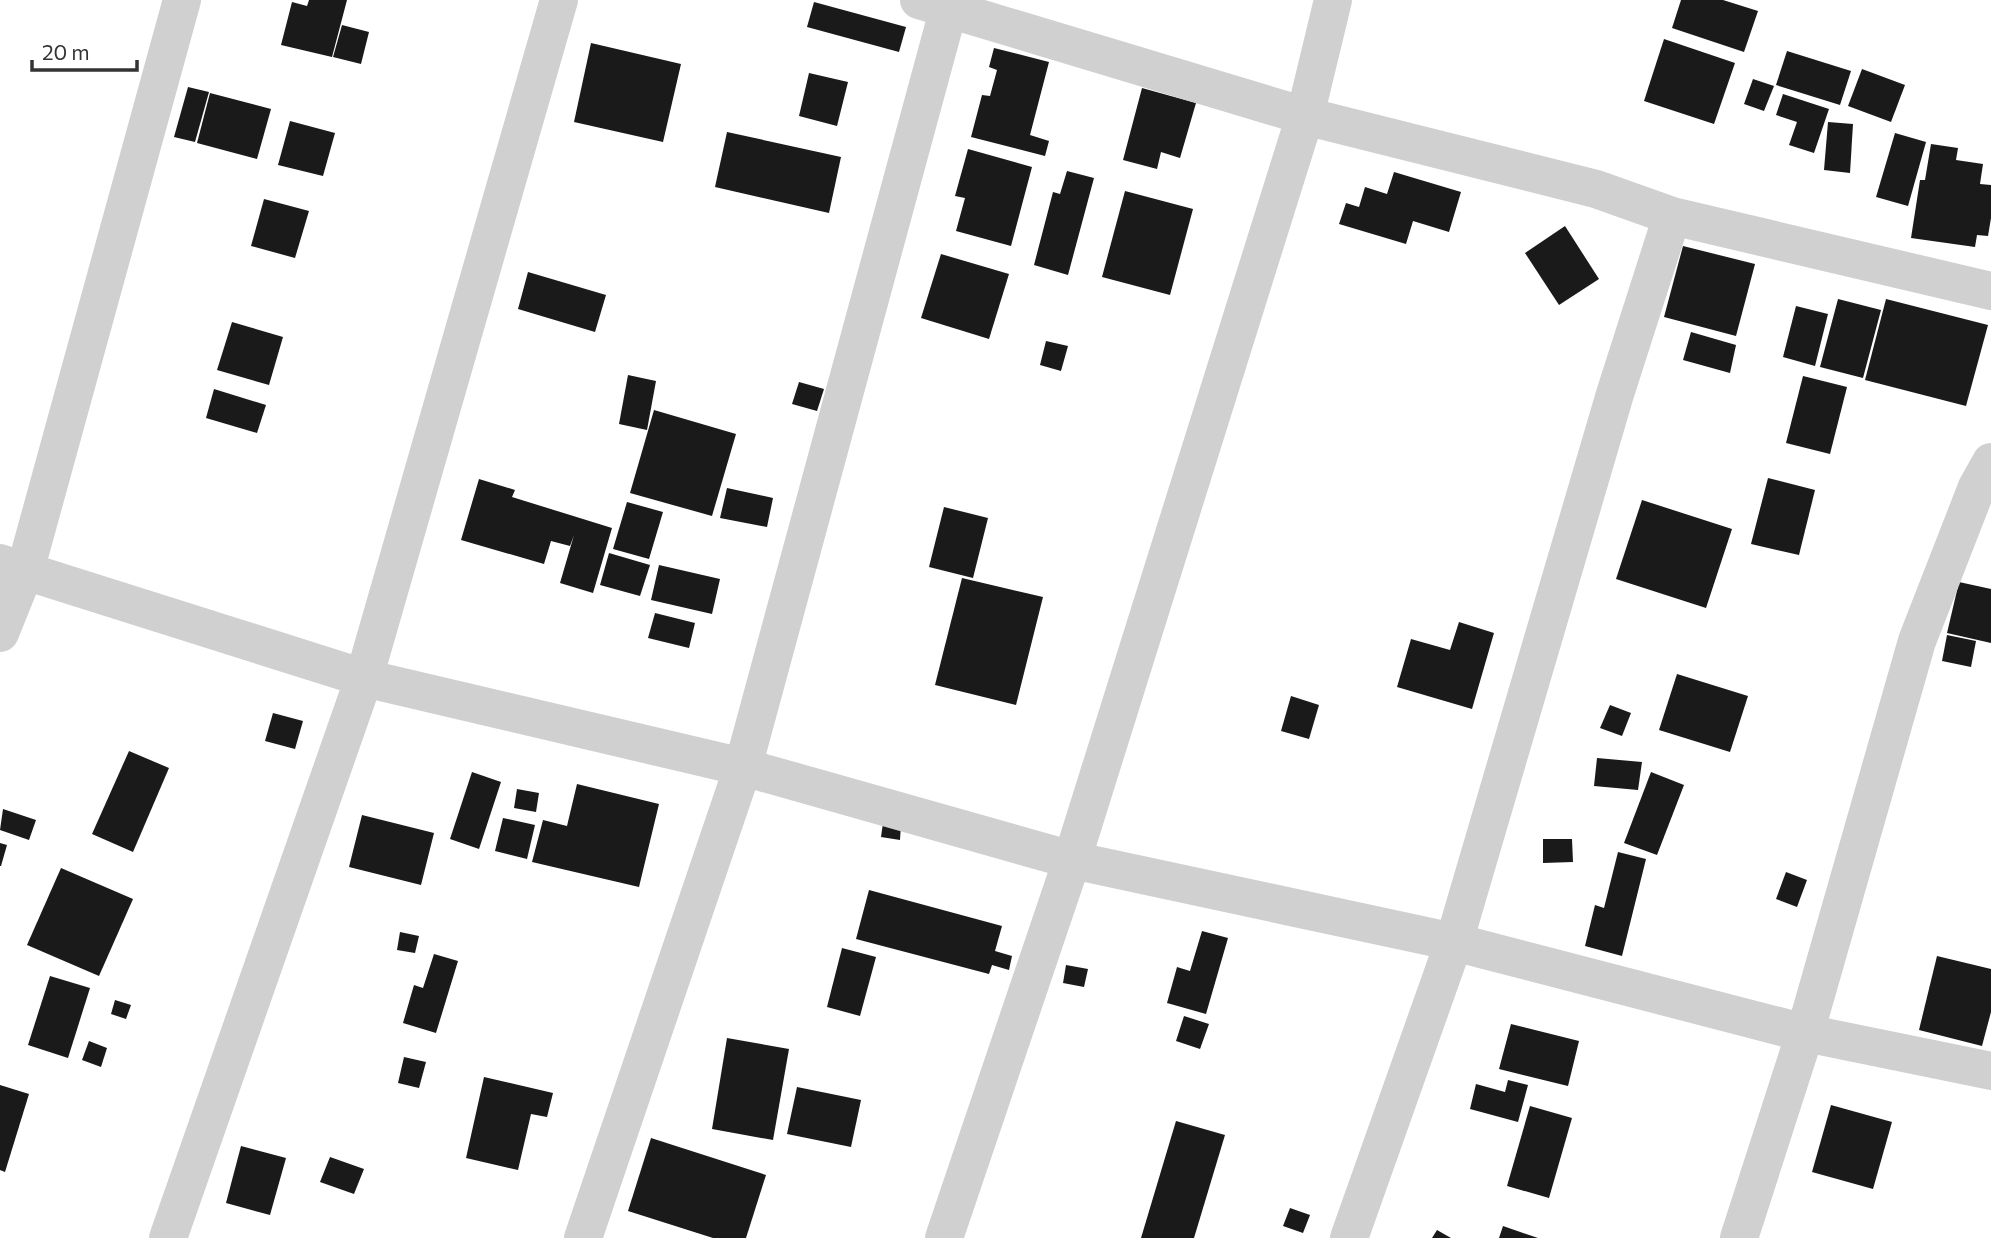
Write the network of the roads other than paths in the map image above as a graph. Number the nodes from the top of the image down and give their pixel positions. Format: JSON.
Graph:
{"nodes":[{"id":1,"x":182,"y":0,"type":"edge"},
{"id":2,"x":559,"y":0,"type":"edge"},
{"id":3,"x":1333,"y":0,"type":"edge"},
{"id":4,"x":940,"y":3,"type":"edge"},
{"id":5,"x":1305,"y":116,"type":"junction"},
{"id":6,"x":1672,"y":216,"type":"junction"},
{"id":7,"x":1991,"y":290,"type":"edge"},
{"id":8,"x":1991,"y":462,"type":"edge"},
{"id":9,"x":13,"y":567,"type":"edge"},
{"id":10,"x":0,"y":633,"type":"edge"},
{"id":11,"x":365,"y":678,"type":"junction"},
{"id":12,"x":743,"y":767,"type":"junction"},
{"id":13,"x":1072,"y":860,"type":"junction"},
{"id":14,"x":1454,"y":942,"type":"junction"},
{"id":15,"x":1805,"y":1033,"type":"junction"},
{"id":16,"x":1991,"y":1071,"type":"edge"},
{"id":17,"x":168,"y":1238,"type":"edge"},
{"id":18,"x":583,"y":1238,"type":"edge"},
{"id":19,"x":944,"y":1238,"type":"edge"},
{"id":20,"x":1349,"y":1238,"type":"edge"},
{"id":21,"x":1739,"y":1238,"type":"edge"}],
"edges":[{"from":1,"to":9,"type":"street"},
{"from":2,"to":11,"type":"street"},
{"from":3,"to":5,"type":"street"},
{"from":4,"to":5,"type":"street"},
{"from":4,"to":12,"type":"street"},
{"from":5,"to":6,"type":"street"},
{"from":5,"to":13,"type":"street"},
{"from":6,"to":7,"type":"street"},
{"from":6,"to":14,"type":"street"},
{"from":8,"to":15,"type":"street"},
{"from":9,"to":10,"type":"street"},
{"from":9,"to":11,"type":"street"},
{"from":11,"to":12,"type":"street"},
{"from":11,"to":17,"type":"street"},
{"from":12,"to":13,"type":"street"},
{"from":12,"to":18,"type":"street"},
{"from":13,"to":14,"type":"street"},
{"from":13,"to":19,"type":"street"},
{"from":14,"to":15,"type":"street"},
{"from":14,"to":20,"type":"street"},
{"from":15,"to":16,"type":"street"},
{"from":15,"to":21,"type":"street"}]}
